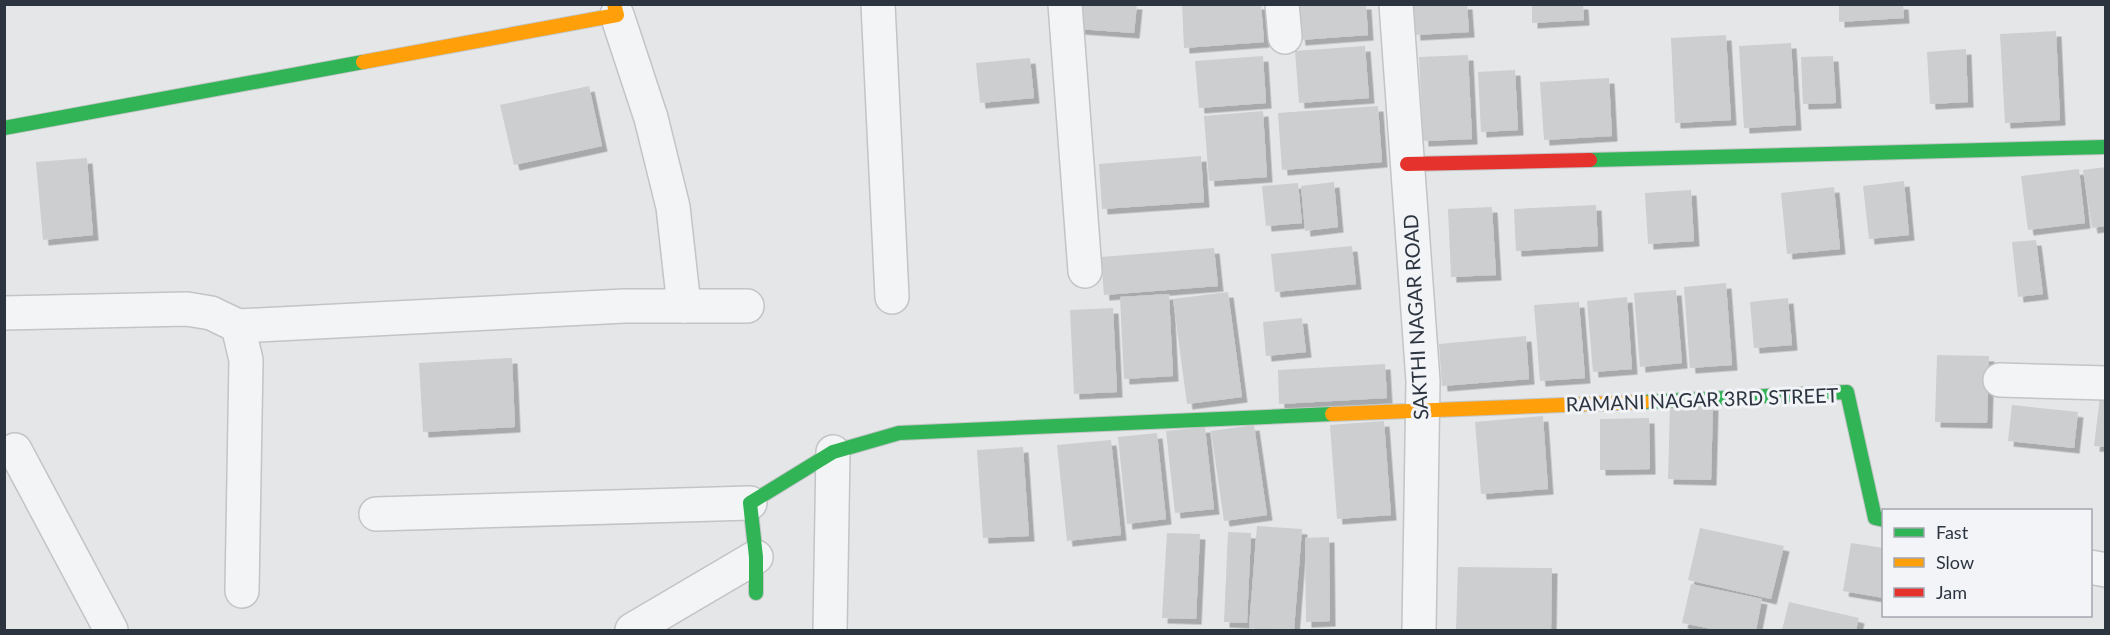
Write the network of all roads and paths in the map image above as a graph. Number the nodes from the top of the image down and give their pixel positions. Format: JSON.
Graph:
{"nodes":[{"id":1,"x":878,"y":4,"type":"edge"},
{"id":2,"x":1065,"y":4,"type":"edge"},
{"id":3,"x":1282,"y":4,"type":"edge"},
{"id":4,"x":1396,"y":4,"type":"edge"},
{"id":5,"x":616,"y":10,"type":"edge"},
{"id":6,"x":1285,"y":37,"type":"dead end"},
{"id":7,"x":4,"y":128,"type":"edge"},
{"id":8,"x":2106,"y":147,"type":"edge"},
{"id":9,"x":1407,"y":164,"type":"junction"},
{"id":10,"x":1085,"y":271,"type":"dead end"},
{"id":11,"x":892,"y":297,"type":"dead end"},
{"id":12,"x":684,"y":306,"type":"junction"},
{"id":13,"x":747,"y":306,"type":"dead end"},
{"id":14,"x":4,"y":313,"type":"edge"},
{"id":15,"x":238,"y":326,"type":"junction"},
{"id":16,"x":2000,"y":380,"type":"dead end"},
{"id":17,"x":2106,"y":383,"type":"edge"},
{"id":18,"x":1422,"y":412,"type":"junction"},
{"id":19,"x":15,"y":450,"type":"dead end"},
{"id":20,"x":833,"y":452,"type":"junction"},
{"id":21,"x":750,"y":503,"type":"junction"},
{"id":22,"x":376,"y":514,"type":"dead end"},
{"id":23,"x":1882,"y":520,"type":"edge"},
{"id":24,"x":756,"y":557,"type":"junction"},
{"id":25,"x":242,"y":591,"type":"dead end"},
{"id":26,"x":756,"y":594,"type":"dead end"},
{"id":27,"x":111,"y":630,"type":"edge"},
{"id":28,"x":632,"y":630,"type":"edge"},
{"id":29,"x":830,"y":630,"type":"edge"},
{"id":30,"x":1419,"y":630,"type":"edge"}],
"edges":[{"from":1,"to":11,"type":"street"},
{"from":2,"to":10,"type":"street"},
{"from":3,"to":6,"type":"street"},
{"from":4,"to":9,"type":"street","name":"SAKTHI NAGAR ROAD"},
{"from":5,"to":7,"type":"street"},
{"from":5,"to":12,"type":"street"},
{"from":8,"to":9,"type":"street"},
{"from":9,"to":18,"type":"street","name":"SAKTHI NAGAR ROAD"},
{"from":12,"to":13,"type":"street"},
{"from":12,"to":15,"type":"street"},
{"from":14,"to":15,"type":"street"},
{"from":15,"to":25,"type":"street"},
{"from":16,"to":17,"type":"street"},
{"from":18,"to":20,"type":"street"},
{"from":18,"to":23,"type":"street","name":"RAMANI NAGAR 3RD STREET"},
{"from":18,"to":30,"type":"street","name":"SAKTHI NAGAR ROAD"},
{"from":19,"to":27,"type":"street"},
{"from":20,"to":21,"type":"street"},
{"from":20,"to":29,"type":"street"},
{"from":21,"to":22,"type":"street"},
{"from":21,"to":24,"type":"street"},
{"from":24,"to":26,"type":"street"},
{"from":24,"to":28,"type":"street"}]}
